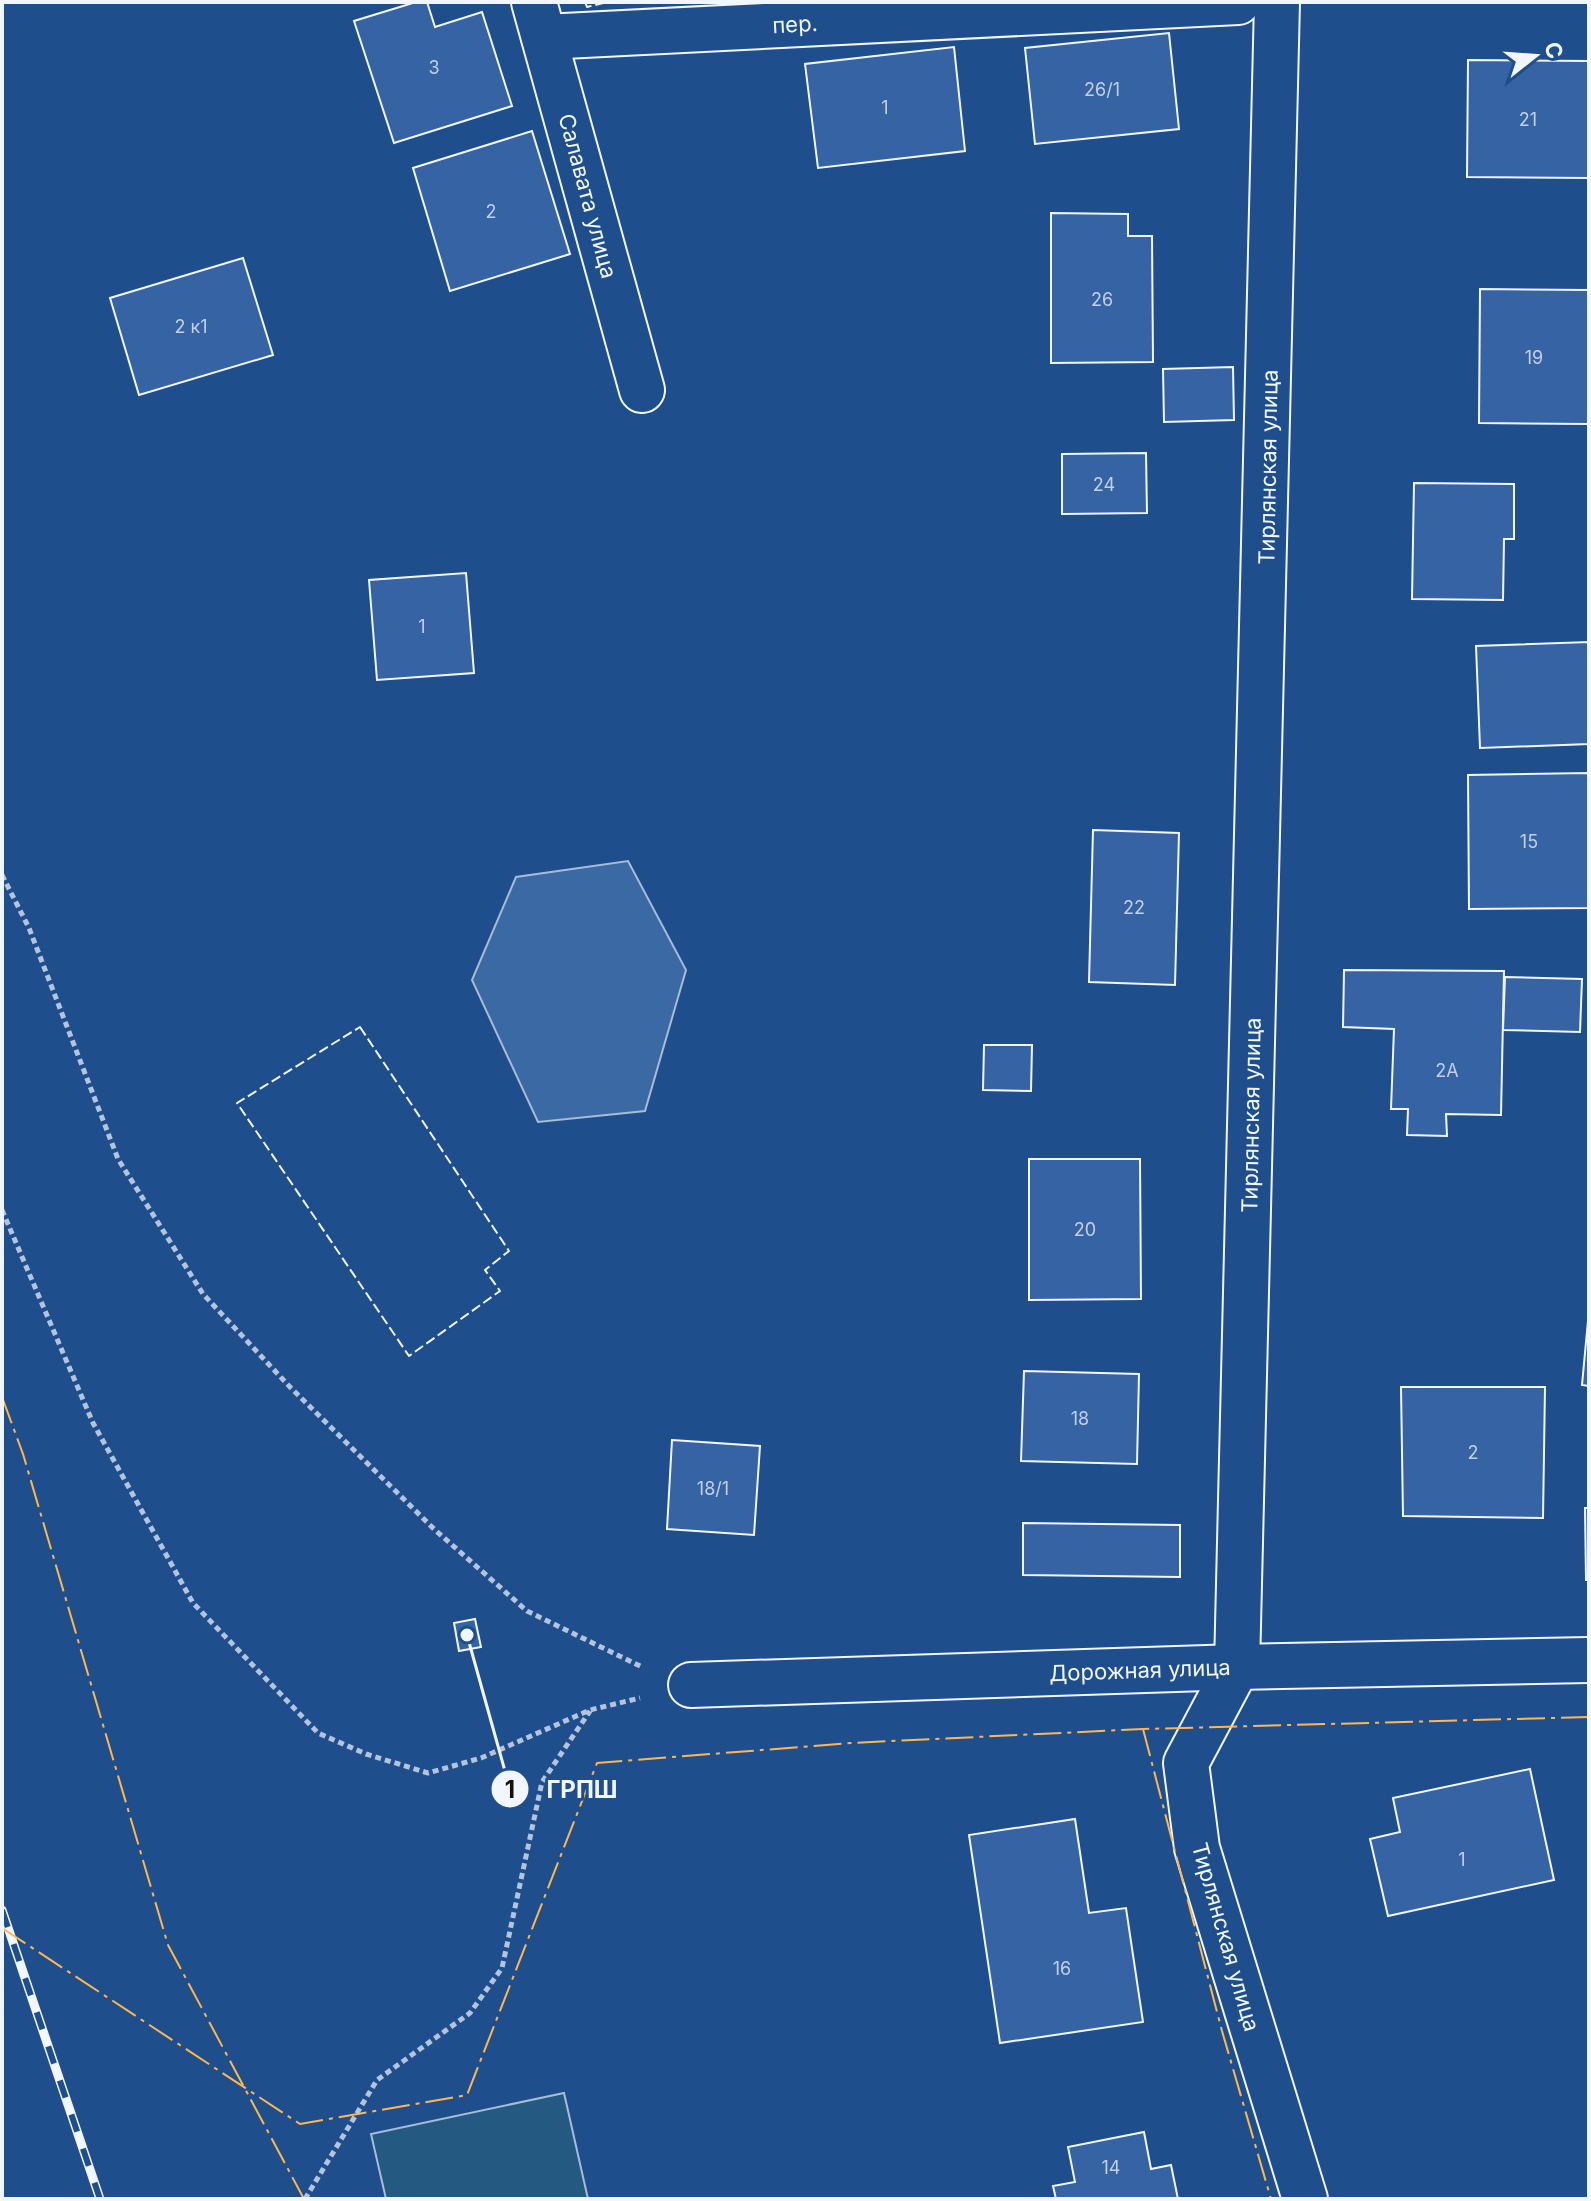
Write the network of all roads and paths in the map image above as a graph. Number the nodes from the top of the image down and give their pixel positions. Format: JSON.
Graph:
{"nodes":[{"id":1,"x":1238,"y":2,"type":"edge"},
{"id":2,"x":1277,"y":2,"type":"edge"},
{"id":3,"x":539,"y":20,"type":"edge"},
{"id":4,"x":642,"y":390,"type":"dead end"},
{"id":5,"x":2,"y":875,"type":"edge"},
{"id":6,"x":2,"y":1210,"type":"edge"},
{"id":7,"x":1589,"y":1660,"type":"edge"},
{"id":8,"x":1237,"y":1667,"type":"junction"},
{"id":9,"x":691,"y":1685,"type":"junction"},
{"id":10,"x":590,"y":1710,"type":"junction"},
{"id":11,"x":305,"y":2199,"type":"edge"},
{"id":12,"x":1305,"y":2199,"type":"edge"}],
"edges":[{"from":1,"to":3,"type":"street","name":"пер."},
{"from":2,"to":8,"type":"street","name":"Тирлянская улица"},
{"from":3,"to":4,"type":"street","name":"Салавата улица"},
{"from":5,"to":9,"type":"path"},
{"from":6,"to":10,"type":"path"},
{"from":7,"to":8,"type":"street","name":"Дорожная улица"},
{"from":8,"to":9,"type":"street","name":"Дорожная улица"},
{"from":8,"to":12,"type":"street","name":"Тирлянская улица"},
{"from":9,"to":10,"type":"path"},
{"from":10,"to":11,"type":"path"}]}
